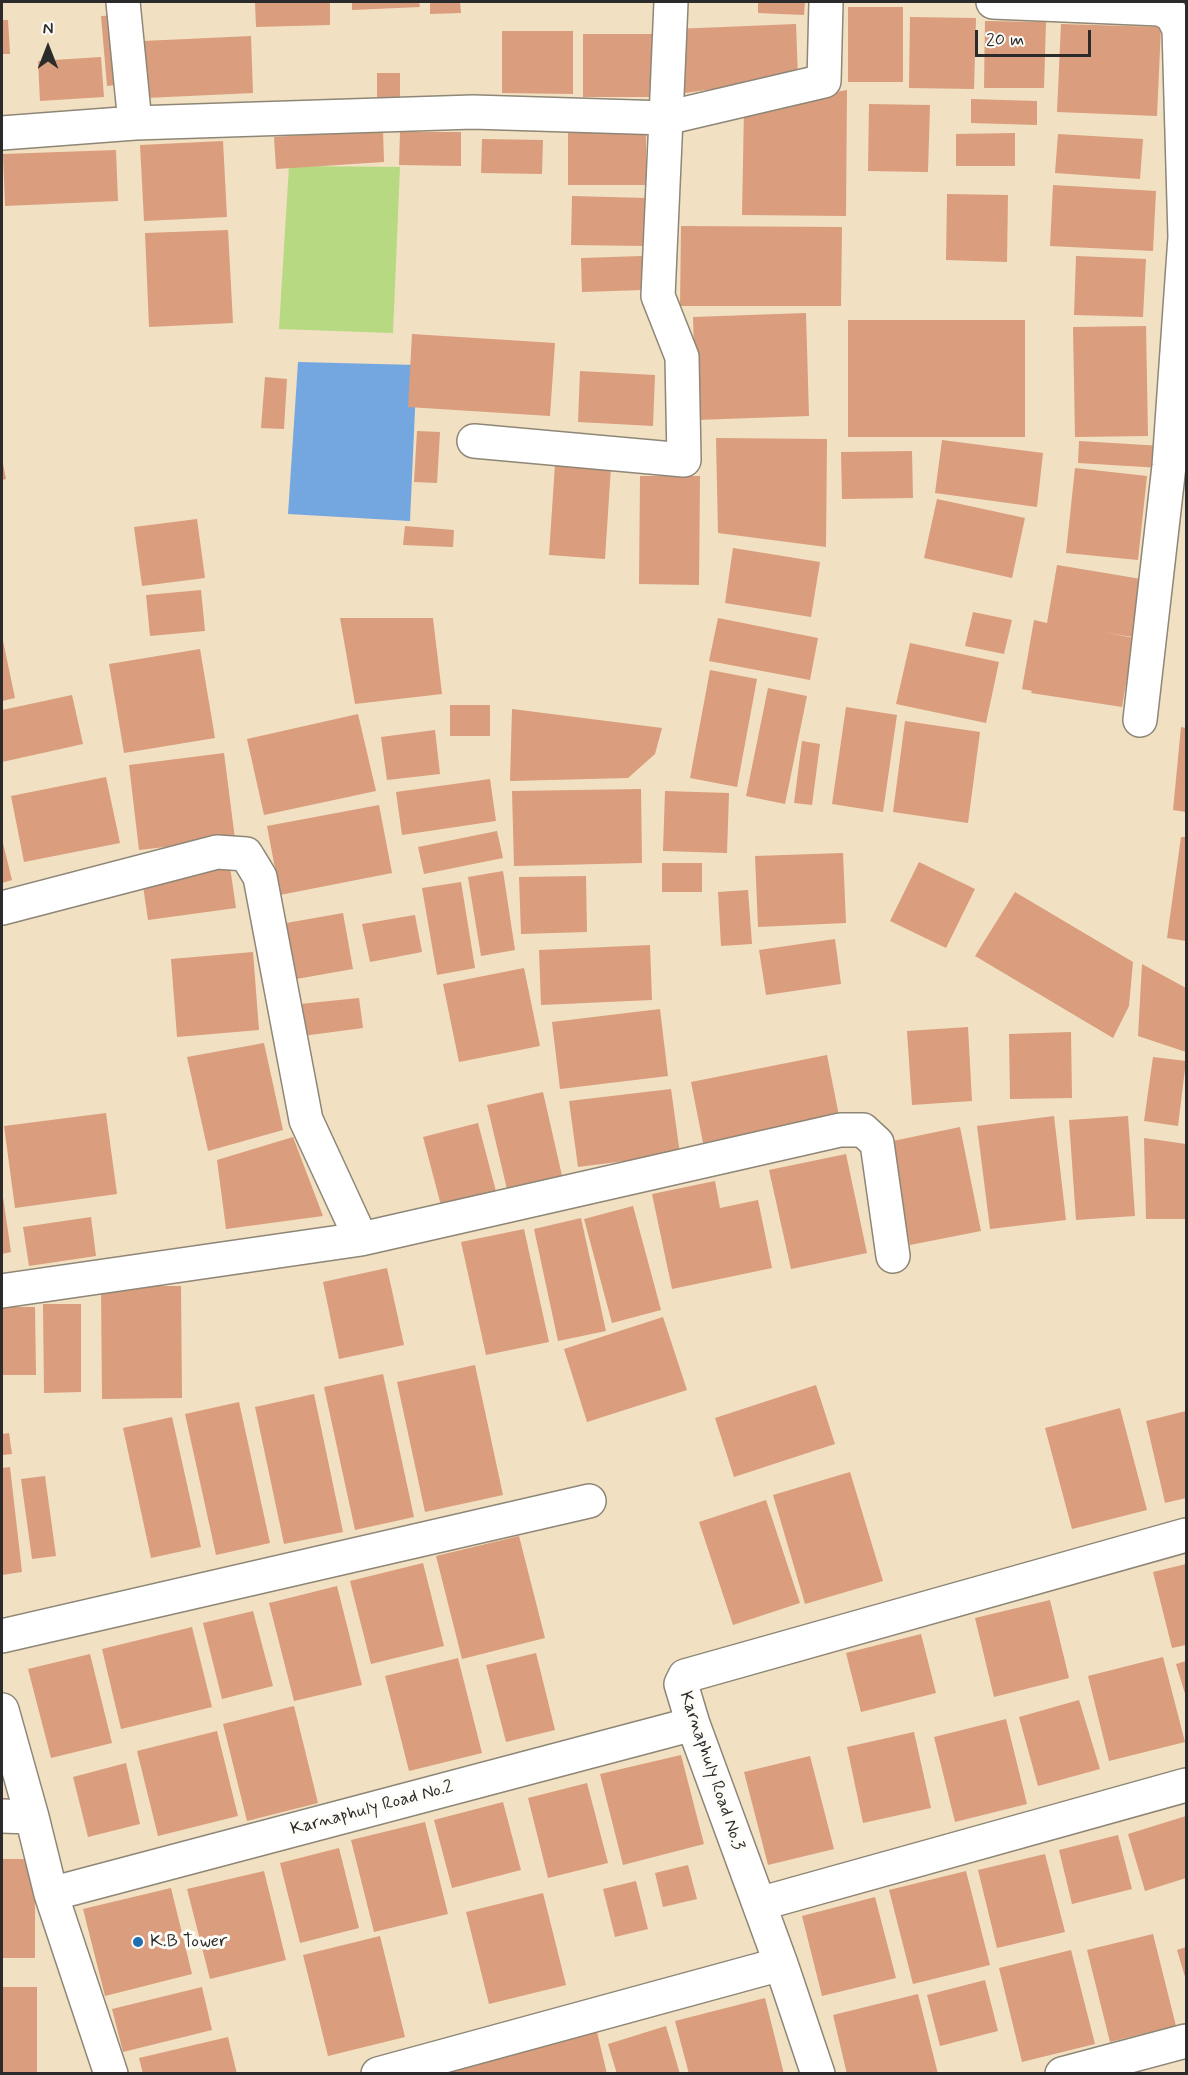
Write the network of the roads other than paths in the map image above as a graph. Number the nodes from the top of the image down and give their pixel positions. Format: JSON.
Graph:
{"nodes":[{"id":1,"x":123,"y":2,"type":"edge"},
{"id":2,"x":671,"y":2,"type":"edge"},
{"id":3,"x":826,"y":2,"type":"edge"},
{"id":4,"x":993,"y":2,"type":"edge"},
{"id":5,"x":666,"y":118,"type":"junction"},
{"id":6,"x":135,"y":123,"type":"junction"},
{"id":7,"x":2,"y":133,"type":"edge"},
{"id":8,"x":474,"y":441,"type":"dead end"},
{"id":9,"x":1140,"y":720,"type":"dead end"},
{"id":10,"x":2,"y":908,"type":"edge"},
{"id":11,"x":361,"y":1239,"type":"junction"},
{"id":12,"x":893,"y":1256,"type":"dead end"},
{"id":13,"x":2,"y":1291,"type":"edge"},
{"id":14,"x":589,"y":1501,"type":"dead end"},
{"id":15,"x":1186,"y":1535,"type":"edge"},
{"id":16,"x":2,"y":1636,"type":"edge"},
{"id":17,"x":2,"y":1710,"type":"edge"},
{"id":18,"x":693,"y":1724,"type":"junction"},
{"id":19,"x":1186,"y":1785,"type":"edge"},
{"id":20,"x":17,"y":1816,"type":"edge"},
{"id":21,"x":51,"y":1894,"type":"junction"},
{"id":22,"x":759,"y":1904,"type":"junction"},
{"id":23,"x":781,"y":1964,"type":"junction"},
{"id":24,"x":1186,"y":2041,"type":"edge"},
{"id":25,"x":111,"y":2073,"type":"edge"},
{"id":26,"x":378,"y":2073,"type":"edge"},
{"id":27,"x":818,"y":2073,"type":"edge"},
{"id":28,"x":1062,"y":2073,"type":"edge"}],
"edges":[{"from":1,"to":6,"type":"street"},
{"from":2,"to":5,"type":"street"},
{"from":3,"to":5,"type":"street"},
{"from":4,"to":9,"type":"street"},
{"from":5,"to":6,"type":"street"},
{"from":5,"to":8,"type":"street"},
{"from":6,"to":7,"type":"street"},
{"from":10,"to":11,"type":"street"},
{"from":11,"to":12,"type":"street"},
{"from":11,"to":13,"type":"street"},
{"from":14,"to":16,"type":"street"},
{"from":15,"to":18,"type":"street","name":"Karnaphuly Road No.3"},
{"from":17,"to":20,"type":"street"},
{"from":18,"to":21,"type":"street","name":"Karnaphuly Road No.2"},
{"from":18,"to":22,"type":"street","name":"Karnaphuly Road No.3"},
{"from":19,"to":22,"type":"street"},
{"from":20,"to":21,"type":"street"},
{"from":21,"to":25,"type":"street"},
{"from":22,"to":23,"type":"street","name":"Karnaphuly Road No.3"},
{"from":23,"to":26,"type":"street"},
{"from":23,"to":27,"type":"street","name":"Karnaphuly Road No.3"},
{"from":24,"to":28,"type":"street"}]}
